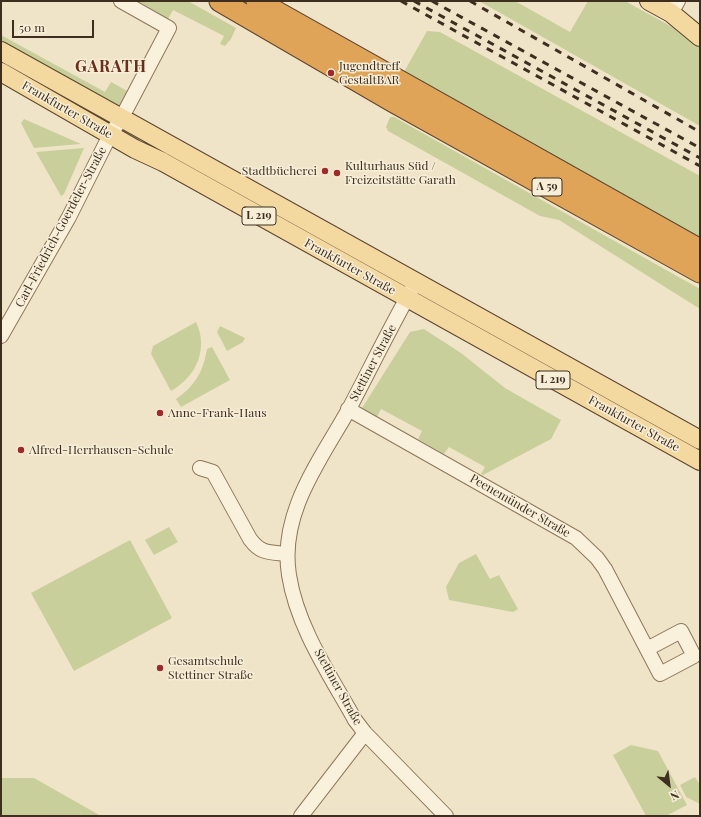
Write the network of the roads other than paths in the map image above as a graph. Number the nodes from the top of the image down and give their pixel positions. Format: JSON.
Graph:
{"nodes":[{"id":1,"x":121,"y":1,"type":"edge"},
{"id":2,"x":220,"y":1,"type":"edge"},
{"id":3,"x":649,"y":1,"type":"edge"},
{"id":4,"x":250,"y":7,"type":"edge"},
{"id":5,"x":674,"y":7,"type":"edge"},
{"id":6,"x":700,"y":21,"type":"edge"},
{"id":7,"x":700,"y":36,"type":"edge"},
{"id":8,"x":1,"y":51,"type":"edge"},
{"id":9,"x":1,"y":72,"type":"edge"},
{"id":10,"x":122,"y":118,"type":"junction"},
{"id":11,"x":110,"y":135,"type":"junction"},
{"id":12,"x":700,"y":250,"type":"edge"},
{"id":13,"x":700,"y":272,"type":"edge"},
{"id":14,"x":416,"y":283,"type":"junction"},
{"id":15,"x":407,"y":299,"type":"junction"},
{"id":16,"x":2,"y":333,"type":"edge"},
{"id":17,"x":348,"y":409,"type":"junction"},
{"id":18,"x":700,"y":440,"type":"edge"},
{"id":19,"x":700,"y":461,"type":"edge"},
{"id":20,"x":200,"y":468,"type":"dead end"},
{"id":21,"x":287,"y":554,"type":"junction"},
{"id":22,"x":646,"y":649,"type":"dead end"},
{"id":23,"x":364,"y":733,"type":"junction"},
{"id":24,"x":301,"y":816,"type":"edge"},
{"id":25,"x":446,"y":816,"type":"edge"}],
"edges":[{"from":1,"to":10,"type":"street","name":"Frankfurter Straße"},
{"from":2,"to":4,"type":"highway","number":"A 59"},
{"from":3,"to":5,"type":"main road"},
{"from":4,"to":12,"type":"highway","number":"A 59"},
{"from":4,"to":13,"type":"highway","number":"A 59"},
{"from":5,"to":6,"type":"main road"},
{"from":5,"to":7,"type":"main road"},
{"from":8,"to":10,"type":"main road","name":"Frankfurter Straße","number":"L 219"},
{"from":9,"to":11,"type":"main road","name":"Frankfurter Straße","number":"L 219"},
{"from":10,"to":11,"type":"street","name":"Carl-Friedrich-Goerdeler-Straße"},
{"from":10,"to":14,"type":"main road","name":"Frankfurter Straße","number":"L 219"},
{"from":11,"to":15,"type":"main road","name":"Frankfurter Straße","number":"L 219"},
{"from":11,"to":16,"type":"street","name":"Carl-Friedrich-Goerdeler-Straße"},
{"from":14,"to":15,"type":"street","name":"Stettiner Straße"},
{"from":14,"to":18,"type":"main road","name":"Frankfurter Straße","number":"L 219"},
{"from":15,"to":17,"type":"street","name":"Stettiner Straße"},
{"from":15,"to":19,"type":"main road","name":"Frankfurter Straße","number":"L 219"},
{"from":17,"to":21,"type":"street","name":"Stettiner Straße"},
{"from":17,"to":22,"type":"street","name":"Peenemünder Straße"},
{"from":20,"to":21,"type":"street"},
{"from":21,"to":23,"type":"street","name":"Stettiner Straße"},
{"from":23,"to":24,"type":"street"},
{"from":23,"to":25,"type":"street","name":"Stettiner Straße"}]}
